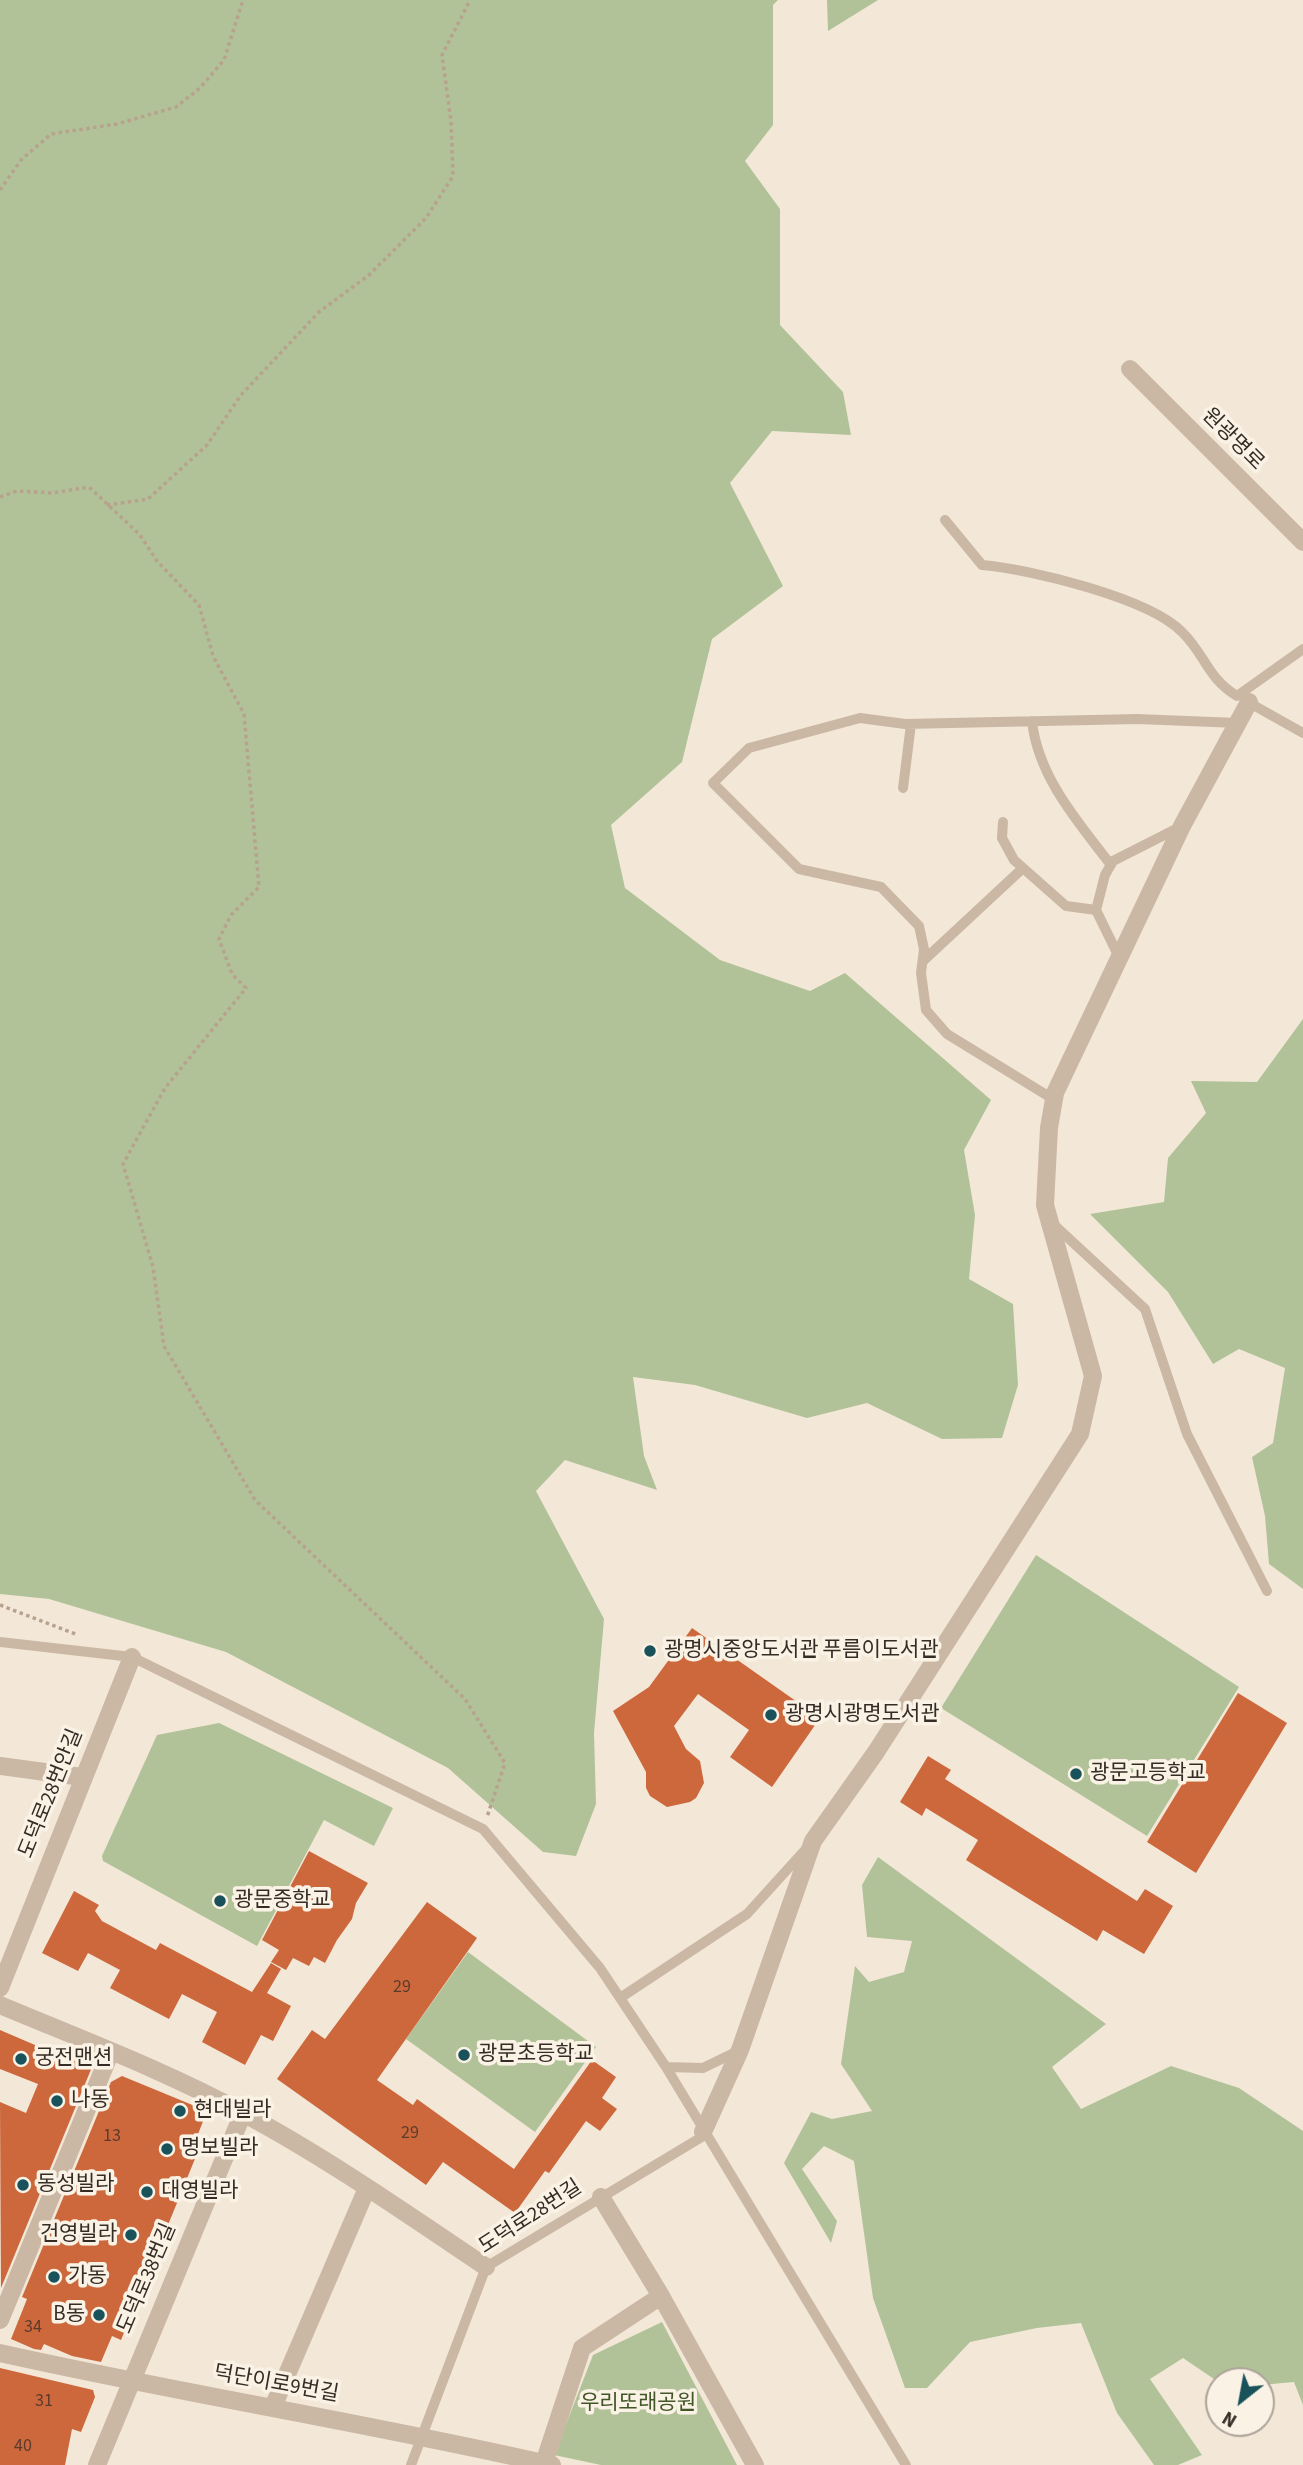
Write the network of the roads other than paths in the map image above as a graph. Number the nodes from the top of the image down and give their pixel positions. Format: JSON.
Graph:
{"nodes":[{"id":1,"x":1130,"y":369,"type":"dead end"},
{"id":2,"x":945,"y":520,"type":"dead end"},
{"id":3,"x":1303,"y":542,"type":"edge"},
{"id":4,"x":1303,"y":649,"type":"edge"},
{"id":5,"x":1243,"y":699,"type":"junction"},
{"id":6,"x":1032,"y":722,"type":"junction"},
{"id":7,"x":1238,"y":723,"type":"junction"},
{"id":8,"x":911,"y":724,"type":"junction"},
{"id":9,"x":1303,"y":733,"type":"edge"},
{"id":10,"x":903,"y":788,"type":"dead end"},
{"id":11,"x":1003,"y":822,"type":"dead end"},
{"id":12,"x":1182,"y":826,"type":"junction"},
{"id":13,"x":1111,"y":865,"type":"junction"},
{"id":14,"x":1023,"y":868,"type":"junction"},
{"id":15,"x":1096,"y":910,"type":"junction"},
{"id":16,"x":1119,"y":957,"type":"junction"},
{"id":17,"x":923,"y":961,"type":"junction"},
{"id":18,"x":1053,"y":1099,"type":"junction"},
{"id":19,"x":1050,"y":1222,"type":"junction"},
{"id":20,"x":1268,"y":1591,"type":"dead end"},
{"id":21,"x":0,"y":1642,"type":"edge"},
{"id":22,"x":132,"y":1657,"type":"junction"},
{"id":23,"x":0,"y":1766,"type":"edge"},
{"id":24,"x":82,"y":1777,"type":"junction"},
{"id":25,"x":813,"y":1841,"type":"junction"},
{"id":26,"x":0,"y":1988,"type":"edge"},
{"id":27,"x":620,"y":1998,"type":"junction"},
{"id":28,"x":0,"y":2005,"type":"edge"},
{"id":29,"x":740,"y":2050,"type":"junction"},
{"id":30,"x":111,"y":2051,"type":"junction"},
{"id":31,"x":666,"y":2067,"type":"junction"},
{"id":32,"x":243,"y":2113,"type":"junction"},
{"id":33,"x":704,"y":2133,"type":"junction"},
{"id":34,"x":368,"y":2188,"type":"junction"},
{"id":35,"x":601,"y":2197,"type":"junction"},
{"id":36,"x":486,"y":2267,"type":"junction"},
{"id":37,"x":661,"y":2296,"type":"junction"},
{"id":38,"x":0,"y":2320,"type":"edge"},
{"id":39,"x":0,"y":2353,"type":"edge"},
{"id":40,"x":129,"y":2382,"type":"junction"},
{"id":41,"x":272,"y":2407,"type":"junction"},
{"id":42,"x":423,"y":2435,"type":"junction"},
{"id":43,"x":548,"y":2464,"type":"edge"},
{"id":44,"x":97,"y":2465,"type":"edge"},
{"id":45,"x":411,"y":2465,"type":"edge"},
{"id":46,"x":755,"y":2465,"type":"edge"},
{"id":47,"x":906,"y":2465,"type":"edge"}],
"edges":[{"from":1,"to":3,"type":"street","name":"원광명로"},
{"from":2,"to":5,"type":"lane"},
{"from":4,"to":5,"type":"lane"},
{"from":5,"to":7,"type":"street"},
{"from":5,"to":9,"type":"lane"},
{"from":6,"to":7,"type":"lane"},
{"from":6,"to":8,"type":"lane"},
{"from":6,"to":13,"type":"lane"},
{"from":7,"to":12,"type":"street"},
{"from":8,"to":10,"type":"lane"},
{"from":8,"to":17,"type":"lane"},
{"from":11,"to":14,"type":"lane"},
{"from":12,"to":13,"type":"lane"},
{"from":12,"to":16,"type":"street"},
{"from":13,"to":15,"type":"lane"},
{"from":14,"to":15,"type":"lane"},
{"from":14,"to":17,"type":"lane"},
{"from":15,"to":16,"type":"lane"},
{"from":16,"to":18,"type":"street"},
{"from":17,"to":18,"type":"lane"},
{"from":18,"to":19,"type":"street"},
{"from":19,"to":20,"type":"lane"},
{"from":19,"to":25,"type":"street"},
{"from":21,"to":22,"type":"lane"},
{"from":22,"to":24,"type":"street","name":"도덕로28번안길"},
{"from":22,"to":27,"type":"lane"},
{"from":23,"to":24,"type":"street"},
{"from":24,"to":26,"type":"street","name":"도덕로28번안길"},
{"from":25,"to":27,"type":"lane"},
{"from":25,"to":29,"type":"street"},
{"from":27,"to":31,"type":"lane"},
{"from":28,"to":30,"type":"street"},
{"from":29,"to":31,"type":"lane"},
{"from":29,"to":33,"type":"street"},
{"from":30,"to":32,"type":"street"},
{"from":30,"to":38,"type":"street"},
{"from":31,"to":33,"type":"lane"},
{"from":32,"to":34,"type":"street"},
{"from":32,"to":40,"type":"street","name":"도덕로38번길"},
{"from":33,"to":35,"type":"lane","name":"도덕로28번길"},
{"from":33,"to":47,"type":"lane"},
{"from":34,"to":36,"type":"street"},
{"from":34,"to":41,"type":"street"},
{"from":35,"to":36,"type":"lane","name":"도덕로28번길"},
{"from":35,"to":37,"type":"street"},
{"from":36,"to":42,"type":"lane","name":"도덕로28번길"},
{"from":37,"to":43,"type":"street","name":"덕단이로9번길"},
{"from":37,"to":46,"type":"street"},
{"from":39,"to":40,"type":"street","name":"덕단이로9번길"},
{"from":40,"to":41,"type":"street","name":"덕단이로9번길"},
{"from":40,"to":44,"type":"street","name":"도덕로38번길"},
{"from":41,"to":42,"type":"street","name":"덕단이로9번길"},
{"from":42,"to":43,"type":"street","name":"덕단이로9번길"},
{"from":42,"to":45,"type":"lane","name":"도덕로28번길"}]}
